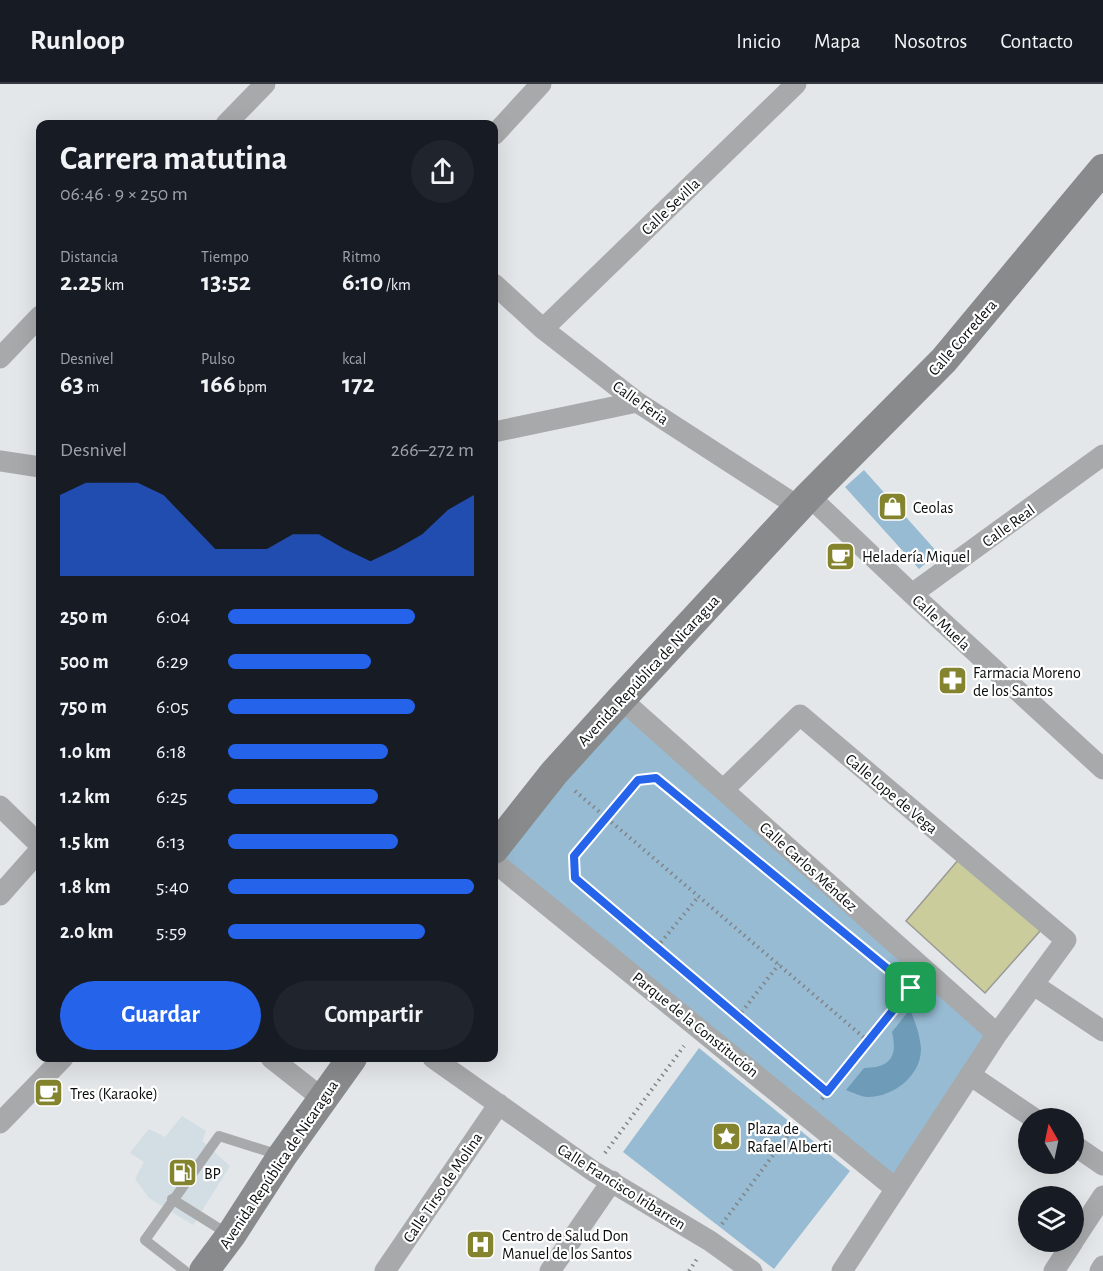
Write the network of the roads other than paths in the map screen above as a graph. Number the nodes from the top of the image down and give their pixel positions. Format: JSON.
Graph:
{"nodes":[{"id":1,"x":265,"y":84,"type":"edge"},
{"id":2,"x":542,"y":84,"type":"edge"},
{"id":3,"x":796,"y":84,"type":"edge"},
{"id":4,"x":230,"y":120,"type":"edge"},
{"id":5,"x":498,"y":131,"type":"edge"},
{"id":6,"x":1103,"y":169,"type":"edge"},
{"id":7,"x":498,"y":288,"type":"edge"},
{"id":8,"x":36,"y":320,"type":"edge"},
{"id":9,"x":543,"y":329,"type":"junction"},
{"id":10,"x":0,"y":358,"type":"edge"},
{"id":11,"x":638,"y":402,"type":"junction"},
{"id":12,"x":498,"y":431,"type":"edge"},
{"id":13,"x":1103,"y":455,"type":"edge"},
{"id":14,"x":0,"y":461,"type":"edge"},
{"id":15,"x":36,"y":466,"type":"edge"},
{"id":16,"x":804,"y":502,"type":"junction"},
{"id":17,"x":912,"y":594,"type":"junction"},
{"id":18,"x":621,"y":699,"type":"junction"},
{"id":19,"x":1103,"y":770,"type":"edge"},
{"id":20,"x":723,"y":790,"type":"junction"},
{"id":21,"x":0,"y":806,"type":"edge"},
{"id":22,"x":36,"y":841,"type":"edge"},
{"id":23,"x":498,"y":844,"type":"edge"},
{"id":24,"x":36,"y":854,"type":"edge"},
{"id":25,"x":498,"y":865,"type":"edge"},
{"id":26,"x":0,"y":895,"type":"edge"},
{"id":27,"x":1034,"y":985,"type":"junction"},
{"id":28,"x":1103,"y":1031,"type":"edge"},
{"id":29,"x":997,"y":1034,"type":"junction"},
{"id":30,"x":59,"y":1062,"type":"edge"},
{"id":31,"x":276,"y":1062,"type":"edge"},
{"id":32,"x":349,"y":1062,"type":"edge"},
{"id":33,"x":439,"y":1062,"type":"edge"},
{"id":34,"x":970,"y":1075,"type":"junction"},
{"id":35,"x":323,"y":1099,"type":"junction"},
{"id":36,"x":500,"y":1104,"type":"junction"},
{"id":37,"x":1019,"y":1108,"type":"edge"},
{"id":38,"x":0,"y":1123,"type":"edge"},
{"id":39,"x":1084,"y":1152,"type":"edge"},
{"id":40,"x":282,"y":1156,"type":"junction"},
{"id":41,"x":1103,"y":1165,"type":"edge"},
{"id":42,"x":612,"y":1181,"type":"junction"},
{"id":43,"x":896,"y":1189,"type":"junction"},
{"id":44,"x":1103,"y":1196,"type":"edge"},
{"id":45,"x":172,"y":1199,"type":"junction"},
{"id":46,"x":1084,"y":1224,"type":"edge"},
{"id":47,"x":231,"y":1235,"type":"junction"},
{"id":48,"x":1066,"y":1252,"type":"edge"},
{"id":49,"x":1103,"y":1266,"type":"edge"},
{"id":50,"x":185,"y":1271,"type":"edge"},
{"id":51,"x":204,"y":1271,"type":"edge"},
{"id":52,"x":385,"y":1271,"type":"edge"},
{"id":53,"x":550,"y":1271,"type":"edge"},
{"id":54,"x":752,"y":1271,"type":"edge"},
{"id":55,"x":842,"y":1271,"type":"edge"},
{"id":56,"x":1054,"y":1271,"type":"edge"},
{"id":57,"x":1100,"y":1271,"type":"edge"}],
"edges":[{"from":1,"to":4,"type":"street"},
{"from":2,"to":5,"type":"street"},
{"from":3,"to":9,"type":"street","name":"Calle Sevilla"},
{"from":6,"to":16,"type":"street","name":"Calle Corredera"},
{"from":7,"to":9,"type":"street","name":"Calle Feria"},
{"from":8,"to":10,"type":"street"},
{"from":9,"to":11,"type":"street","name":"Calle Feria"},
{"from":11,"to":12,"type":"street"},
{"from":11,"to":16,"type":"street","name":"Calle Feria"},
{"from":13,"to":17,"type":"street","name":"Calle Real"},
{"from":14,"to":15,"type":"street"},
{"from":16,"to":17,"type":"street","name":"Calle Muela"},
{"from":16,"to":18,"type":"street","name":"Avenida República de Nicaragua"},
{"from":17,"to":19,"type":"street","name":"Calle Muela"},
{"from":18,"to":20,"type":"street","name":"Calle Carlos Méndez"},
{"from":18,"to":23,"type":"street","name":"Avenida República de Nicaragua"},
{"from":20,"to":27,"type":"street","name":"Calle Lope de Vega"},
{"from":20,"to":29,"type":"street","name":"Calle Carlos Méndez"},
{"from":21,"to":22,"type":"street"},
{"from":24,"to":26,"type":"street"},
{"from":25,"to":43,"type":"street","name":"Parque de la Constitución"},
{"from":27,"to":28,"type":"street"},
{"from":27,"to":29,"type":"street"},
{"from":29,"to":34,"type":"street"},
{"from":30,"to":38,"type":"street"},
{"from":31,"to":35,"type":"street"},
{"from":32,"to":35,"type":"street","name":"Avenida República de Nicaragua"},
{"from":33,"to":36,"type":"street","name":"Calle Francisco Iribarren"},
{"from":34,"to":37,"type":"street"},
{"from":34,"to":43,"type":"street"},
{"from":35,"to":40,"type":"street","name":"Avenida República de Nicaragua"},
{"from":36,"to":42,"type":"street","name":"Calle Francisco Iribarren"},
{"from":36,"to":52,"type":"street","name":"Calle Tirso de Molina"},
{"from":39,"to":41,"type":"street"},
{"from":40,"to":45,"type":"lane"},
{"from":40,"to":47,"type":"street","name":"Avenida República de Nicaragua"},
{"from":42,"to":53,"type":"street"},
{"from":42,"to":54,"type":"street","name":"Calle Francisco Iribarren"},
{"from":43,"to":55,"type":"street"},
{"from":44,"to":46,"type":"street"},
{"from":45,"to":47,"type":"lane"},
{"from":45,"to":50,"type":"lane"},
{"from":47,"to":51,"type":"street","name":"Avenida República de Nicaragua"},
{"from":48,"to":56,"type":"street"},
{"from":49,"to":57,"type":"street"}]}
